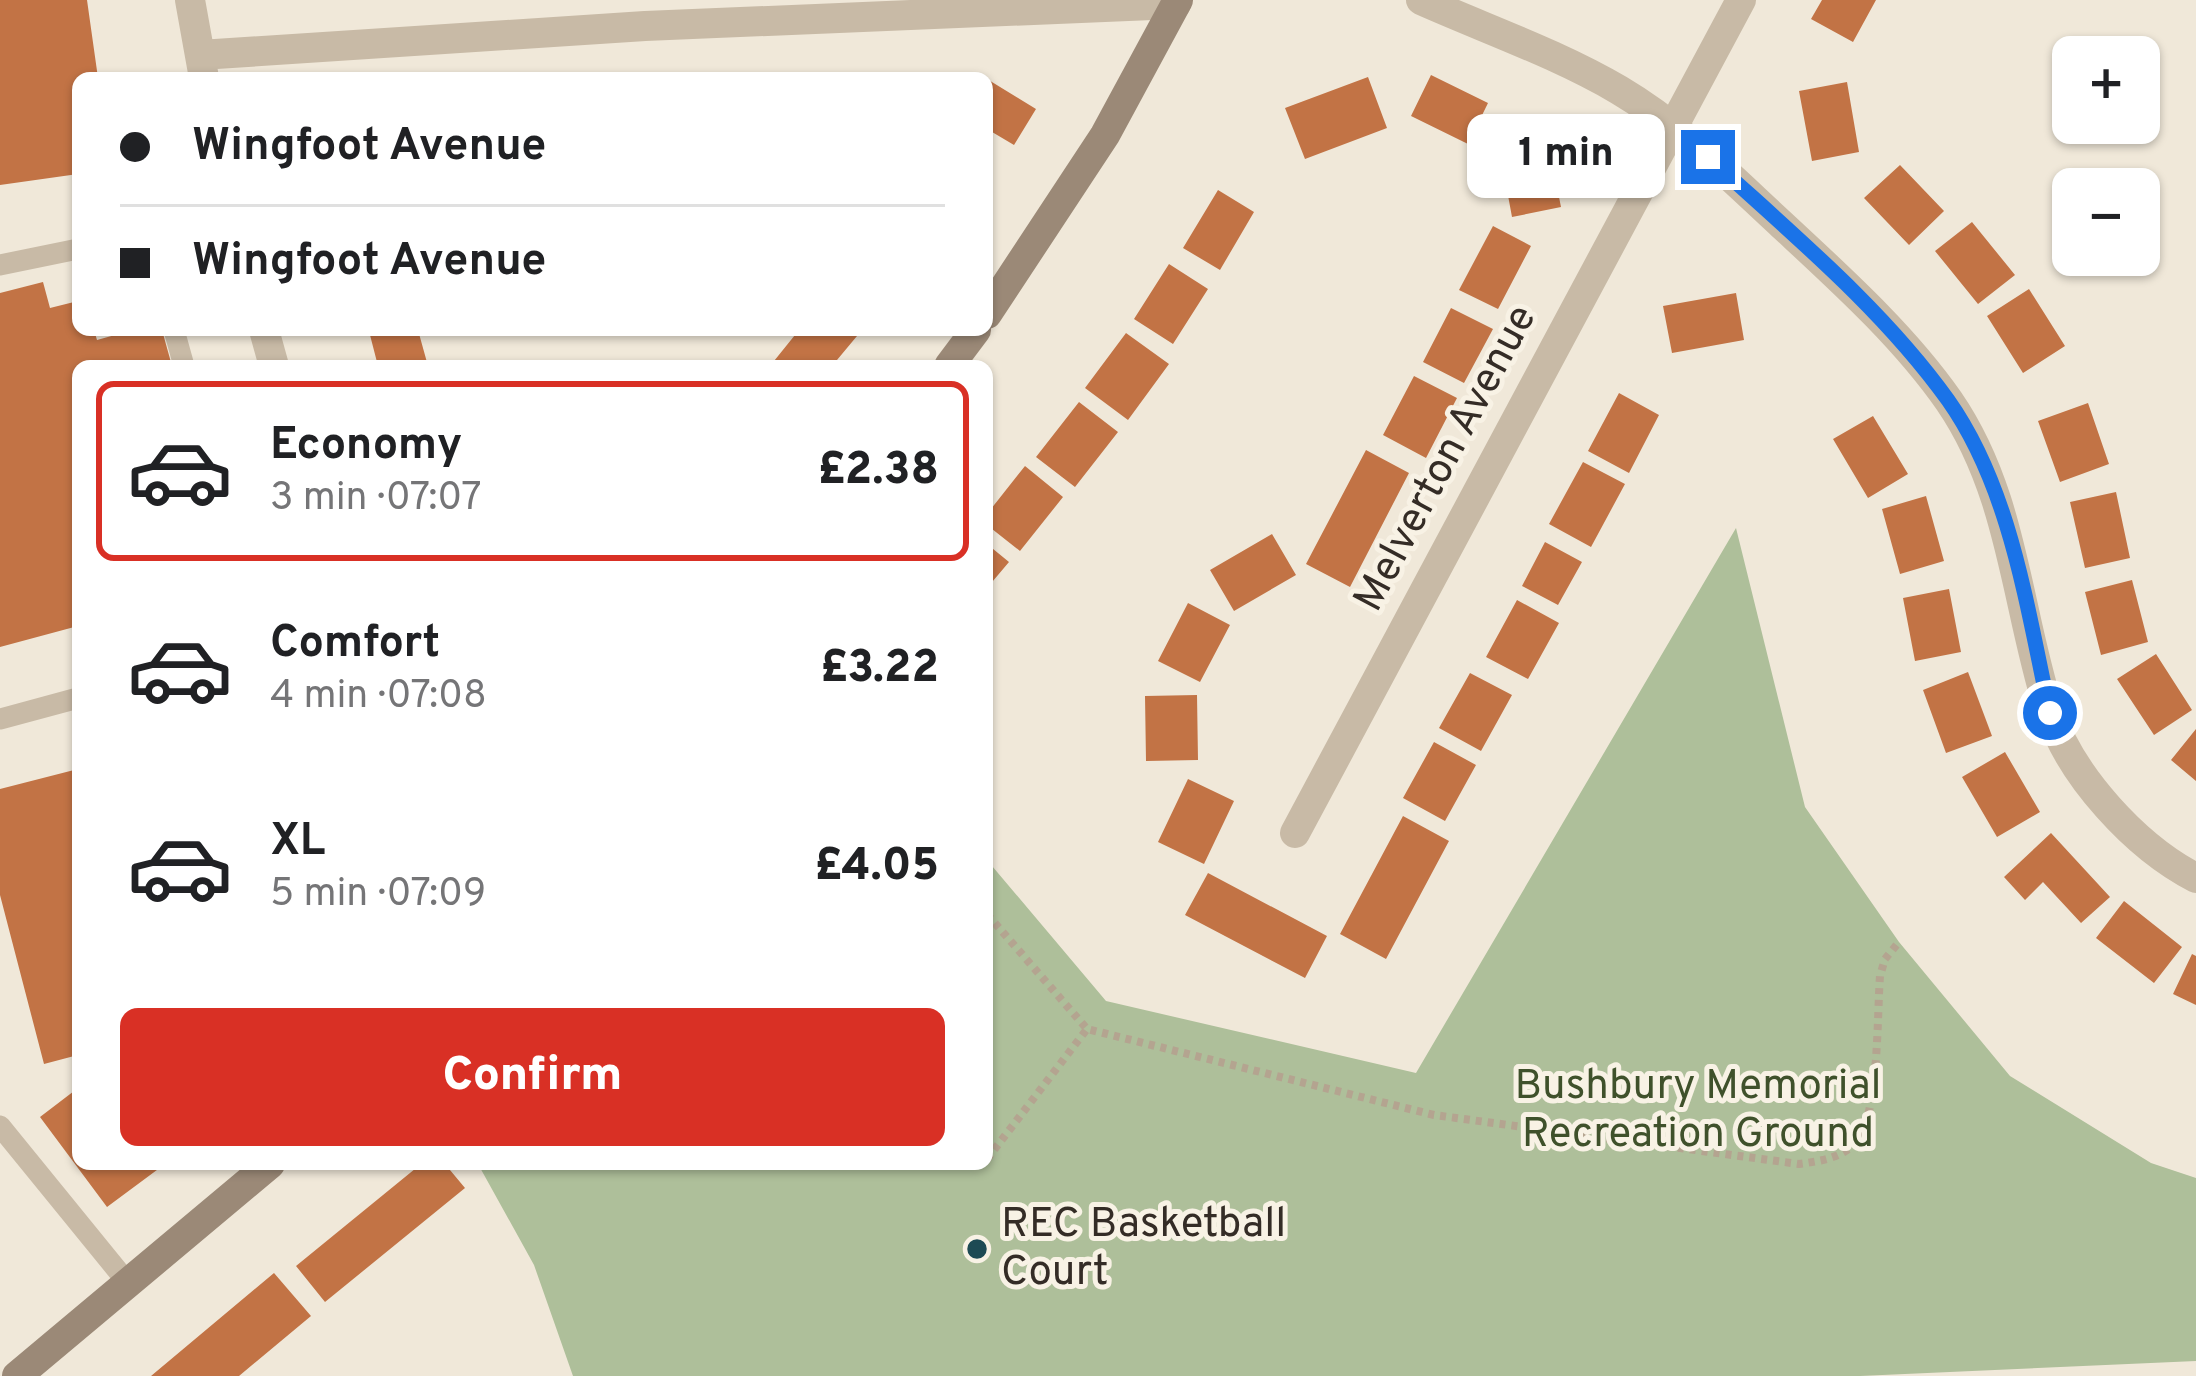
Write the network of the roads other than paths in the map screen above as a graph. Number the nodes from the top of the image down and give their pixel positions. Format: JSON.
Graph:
{"nodes":[{"id":1,"x":190,"y":0,"type":"edge"},
{"id":2,"x":1420,"y":0,"type":"edge"},
{"id":3,"x":1741,"y":0,"type":"edge"},
{"id":4,"x":1177,"y":2,"type":"edge"},
{"id":5,"x":202,"y":67,"type":"edge"},
{"id":6,"x":1673,"y":125,"type":"junction"},
{"id":7,"x":72,"y":250,"type":"edge"},
{"id":8,"x":0,"y":265,"type":"edge"},
{"id":9,"x":993,"y":305,"type":"edge"},
{"id":10,"x":72,"y":700,"type":"edge"},
{"id":11,"x":0,"y":719,"type":"edge"},
{"id":12,"x":1295,"y":833,"type":"dead end"},
{"id":13,"x":2196,"y":878,"type":"edge"},
{"id":14,"x":0,"y":1126,"type":"edge"},
{"id":15,"x":263,"y":1170,"type":"edge"},
{"id":16,"x":127,"y":1282,"type":"junction"},
{"id":17,"x":20,"y":1375,"type":"edge"}],
"edges":[{"from":1,"to":5,"type":"street"},
{"from":2,"to":6,"type":"street"},
{"from":3,"to":6,"type":"street","name":"Melverton Avenue"},
{"from":4,"to":5,"type":"street"},
{"from":4,"to":9,"type":"street"},
{"from":6,"to":12,"type":"street","name":"Melverton Avenue"},
{"from":6,"to":13,"type":"street"},
{"from":7,"to":8,"type":"lane"},
{"from":10,"to":11,"type":"lane"},
{"from":14,"to":16,"type":"lane"},
{"from":15,"to":16,"type":"street"},
{"from":16,"to":17,"type":"street"}]}
